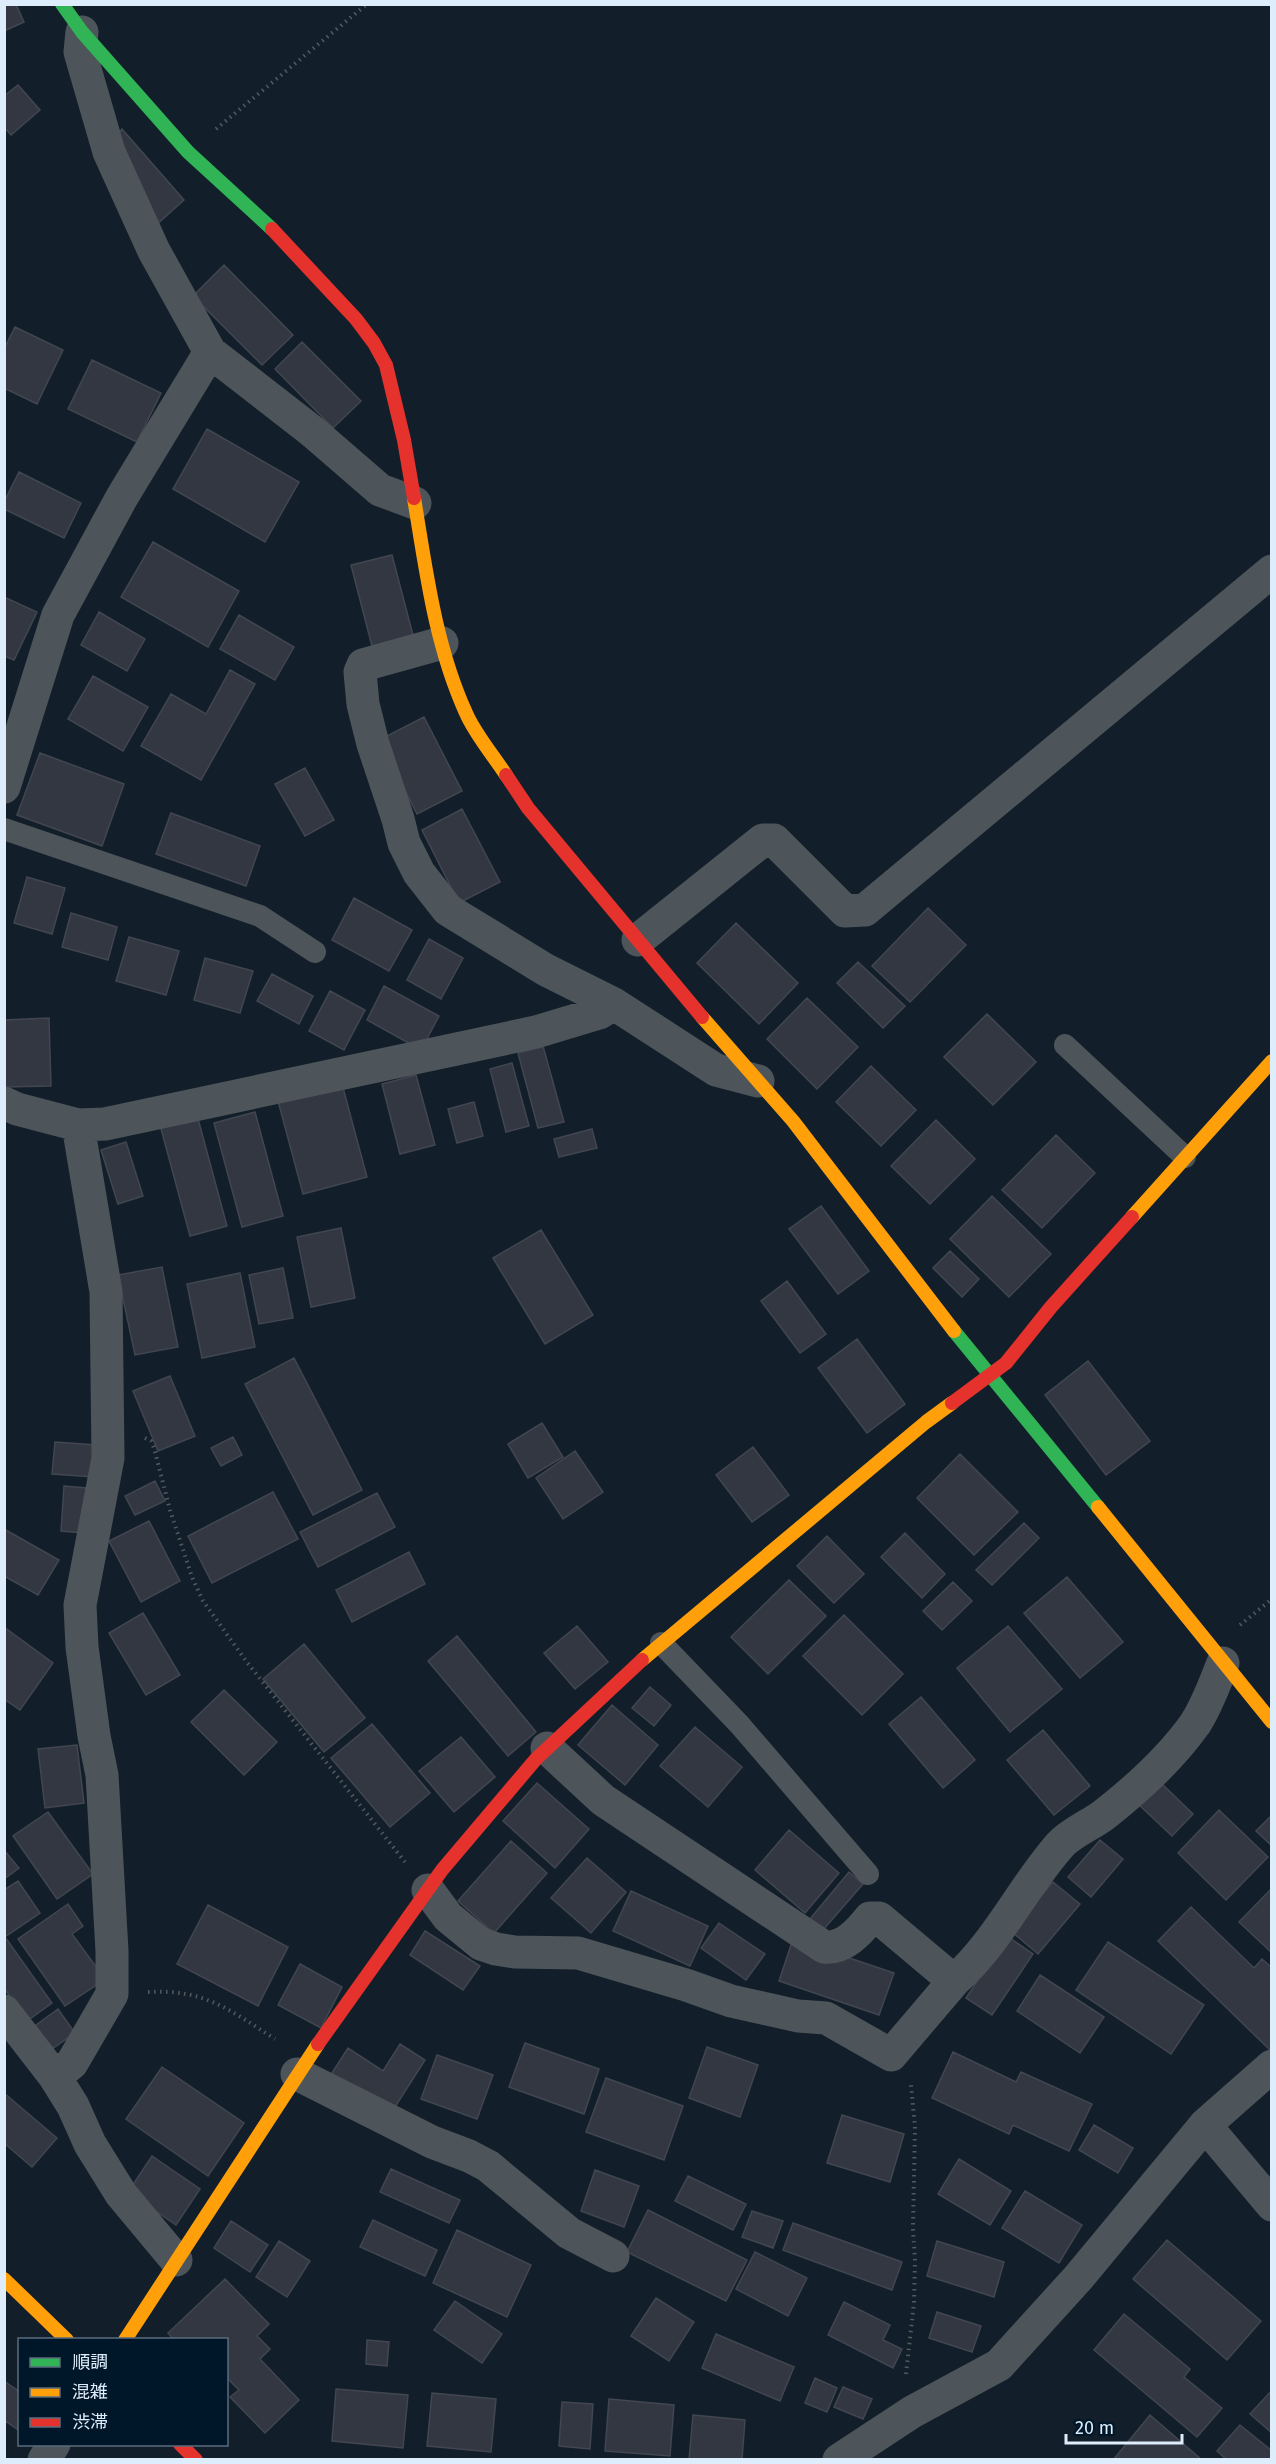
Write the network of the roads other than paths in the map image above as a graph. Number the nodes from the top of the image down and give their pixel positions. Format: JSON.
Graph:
{"nodes":[{"id":1,"x":62,"y":4,"type":"edge"},
{"id":2,"x":82,"y":32,"type":"junction"},
{"id":3,"x":210,"y":352,"type":"junction"},
{"id":4,"x":415,"y":503,"type":"junction"},
{"id":5,"x":1272,"y":571,"type":"edge"},
{"id":6,"x":442,"y":643,"type":"junction"},
{"id":7,"x":4,"y":787,"type":"edge"},
{"id":8,"x":4,"y":829,"type":"edge"},
{"id":9,"x":638,"y":940,"type":"junction"},
{"id":10,"x":315,"y":952,"type":"dead end"},
{"id":11,"x":614,"y":1004,"type":"junction"},
{"id":12,"x":1065,"y":1045,"type":"dead end"},
{"id":13,"x":1272,"y":1061,"type":"edge"},
{"id":14,"x":758,"y":1081,"type":"junction"},
{"id":15,"x":4,"y":1103,"type":"edge"},
{"id":16,"x":78,"y":1125,"type":"junction"},
{"id":17,"x":1185,"y":1158,"type":"junction"},
{"id":18,"x":988,"y":1376,"type":"junction"},
{"id":19,"x":661,"y":1643,"type":"junction"},
{"id":20,"x":1223,"y":1663,"type":"junction"},
{"id":21,"x":1272,"y":1722,"type":"edge"},
{"id":22,"x":548,"y":1748,"type":"junction"},
{"id":23,"x":868,"y":1874,"type":"dead end"},
{"id":24,"x":428,"y":1890,"type":"junction"},
{"id":25,"x":954,"y":1981,"type":"junction"},
{"id":26,"x":4,"y":2011,"type":"edge"},
{"id":27,"x":16,"y":2047,"type":"edge"},
{"id":28,"x":1272,"y":2066,"type":"edge"},
{"id":29,"x":302,"y":2067,"type":"junction"},
{"id":30,"x":55,"y":2077,"type":"junction"},
{"id":31,"x":1205,"y":2125,"type":"junction"},
{"id":32,"x":1272,"y":2205,"type":"edge"},
{"id":33,"x":613,"y":2256,"type":"dead end"},
{"id":34,"x":176,"y":2260,"type":"junction"},
{"id":35,"x":4,"y":2279,"type":"edge"},
{"id":36,"x":65,"y":2338,"type":"edge"},
{"id":37,"x":126,"y":2338,"type":"edge"},
{"id":38,"x":53,"y":2446,"type":"edge"},
{"id":39,"x":181,"y":2446,"type":"edge"},
{"id":40,"x":44,"y":2460,"type":"edge"},
{"id":41,"x":196,"y":2460,"type":"edge"},
{"id":42,"x":838,"y":2460,"type":"edge"}],
"edges":[{"from":1,"to":2,"type":"street"},
{"from":2,"to":3,"type":"street"},
{"from":2,"to":4,"type":"street"},
{"from":3,"to":4,"type":"street"},
{"from":3,"to":7,"type":"street"},
{"from":4,"to":6,"type":"street"},
{"from":5,"to":9,"type":"street"},
{"from":6,"to":9,"type":"street"},
{"from":6,"to":11,"type":"street"},
{"from":8,"to":10,"type":"lane"},
{"from":9,"to":14,"type":"street"},
{"from":11,"to":14,"type":"street"},
{"from":11,"to":16,"type":"street"},
{"from":12,"to":17,"type":"lane"},
{"from":13,"to":17,"type":"street"},
{"from":14,"to":18,"type":"street"},
{"from":15,"to":16,"type":"street"},
{"from":16,"to":30,"type":"street"},
{"from":17,"to":18,"type":"street"},
{"from":18,"to":19,"type":"street"},
{"from":18,"to":20,"type":"street"},
{"from":19,"to":22,"type":"street"},
{"from":19,"to":23,"type":"lane"},
{"from":20,"to":21,"type":"street"},
{"from":20,"to":25,"type":"street"},
{"from":22,"to":24,"type":"street"},
{"from":22,"to":25,"type":"street"},
{"from":24,"to":25,"type":"street"},
{"from":24,"to":29,"type":"street"},
{"from":26,"to":27,"type":"street"},
{"from":27,"to":30,"type":"street"},
{"from":28,"to":31,"type":"street"},
{"from":29,"to":33,"type":"street"},
{"from":29,"to":34,"type":"street"},
{"from":30,"to":34,"type":"street"},
{"from":31,"to":32,"type":"street"},
{"from":31,"to":42,"type":"street"},
{"from":34,"to":37,"type":"street"},
{"from":35,"to":36,"type":"street"},
{"from":38,"to":40,"type":"street"},
{"from":39,"to":41,"type":"street"}]}
